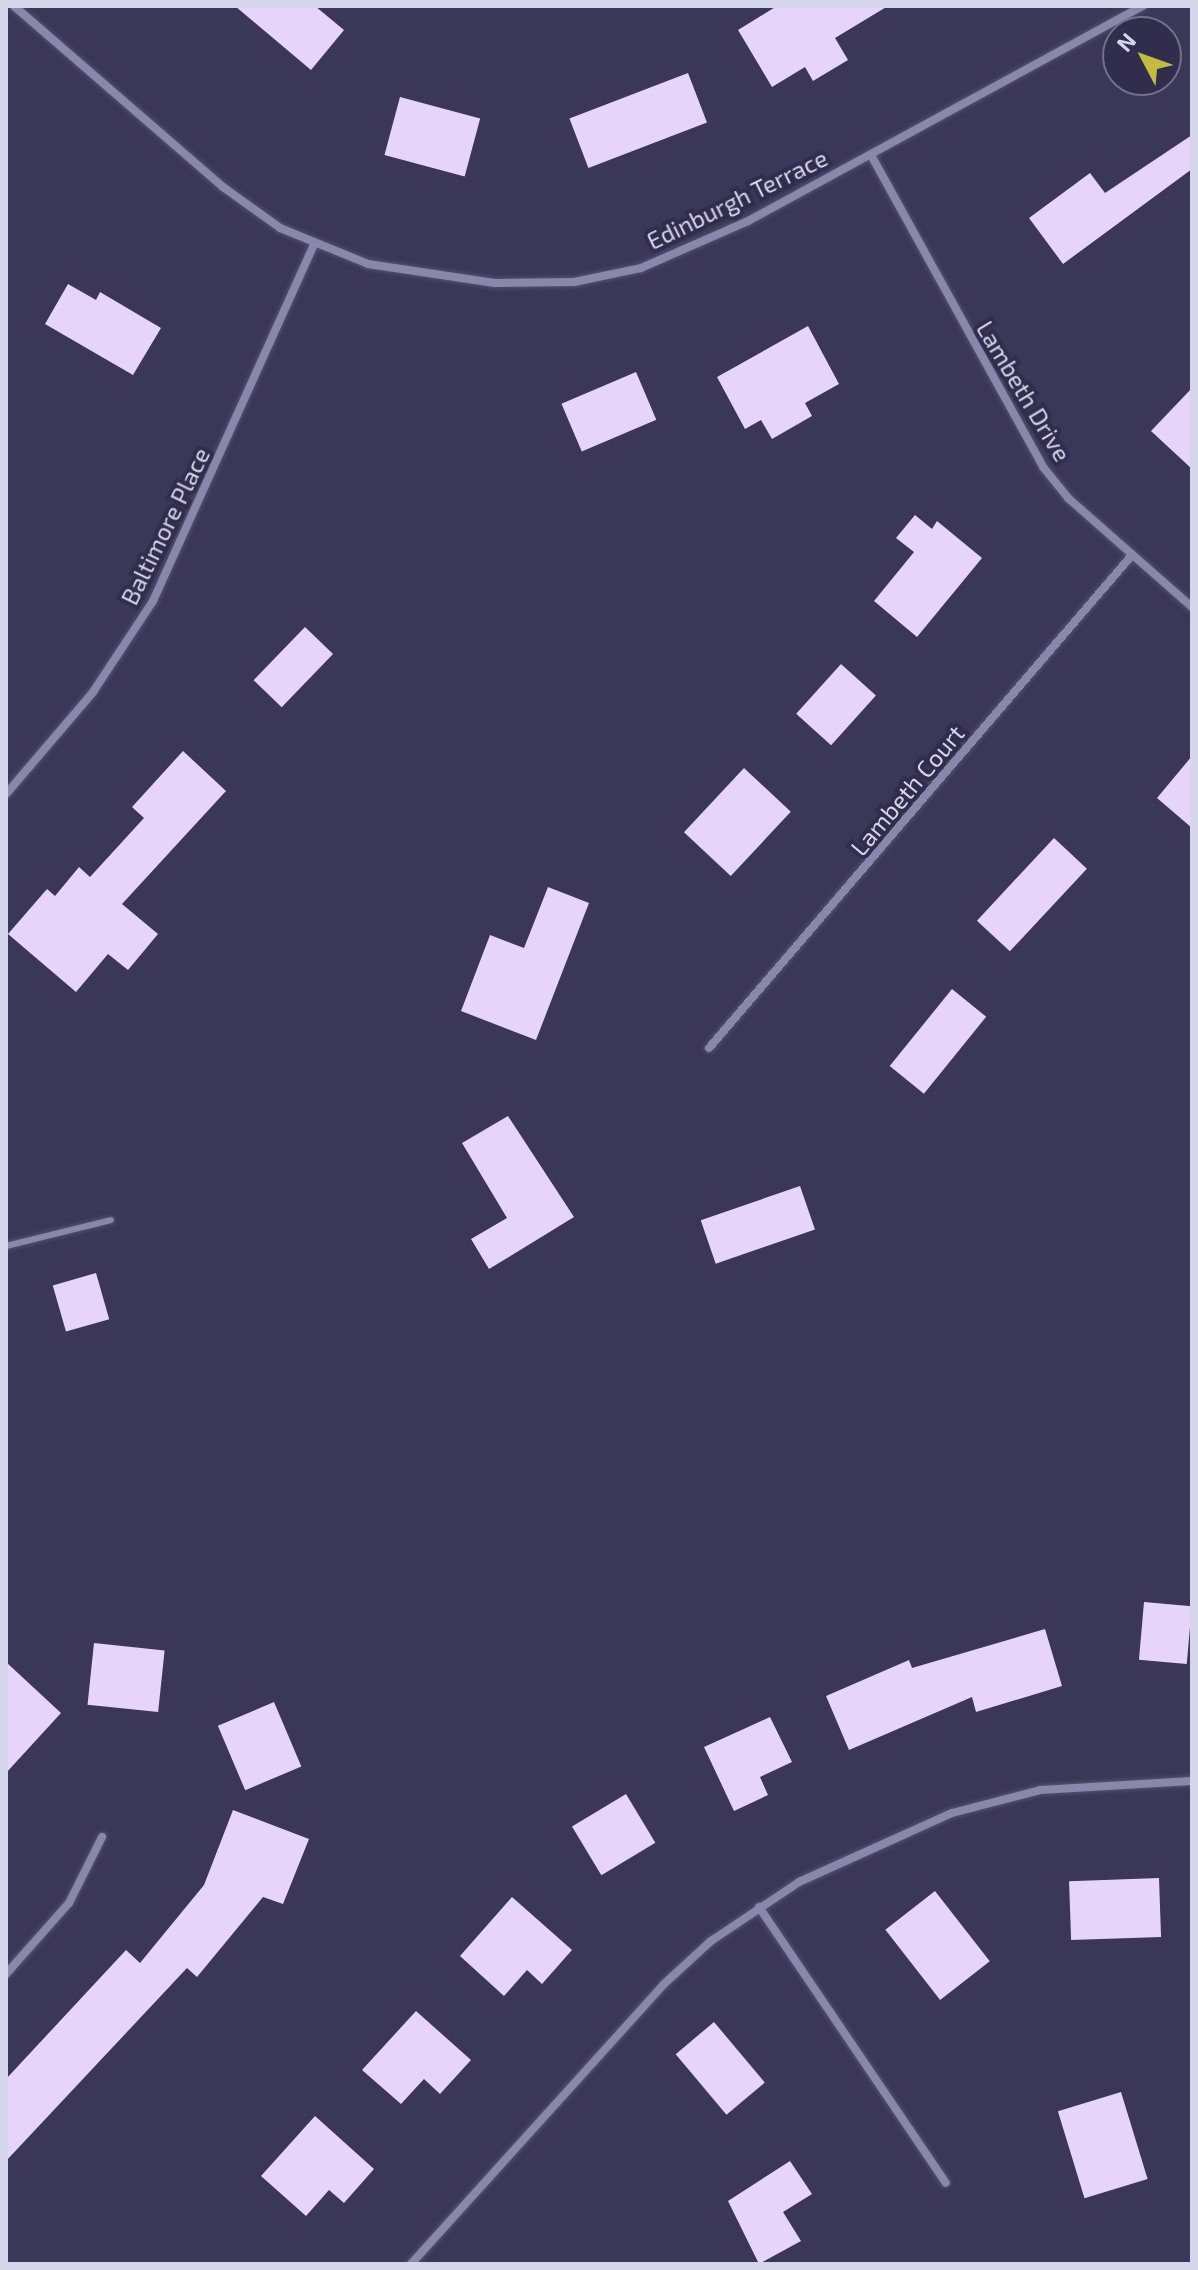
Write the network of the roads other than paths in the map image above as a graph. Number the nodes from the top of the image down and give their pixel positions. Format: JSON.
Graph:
{"nodes":[{"id":1,"x":14,"y":6,"type":"edge"},
{"id":2,"x":1143,"y":6,"type":"edge"},
{"id":3,"x":871,"y":155,"type":"junction"},
{"id":4,"x":313,"y":246,"type":"junction"},
{"id":5,"x":1132,"y":555,"type":"junction"},
{"id":6,"x":1192,"y":607,"type":"edge"},
{"id":7,"x":6,"y":794,"type":"edge"},
{"id":8,"x":709,"y":1048,"type":"dead end"},
{"id":9,"x":111,"y":1220,"type":"dead end"},
{"id":10,"x":6,"y":1246,"type":"edge"},
{"id":11,"x":1192,"y":1781,"type":"edge"},
{"id":12,"x":102,"y":1837,"type":"dead end"},
{"id":13,"x":759,"y":1907,"type":"junction"},
{"id":14,"x":6,"y":1974,"type":"edge"},
{"id":15,"x":946,"y":2183,"type":"dead end"},
{"id":16,"x":411,"y":2264,"type":"edge"}],
"edges":[{"from":1,"to":4,"type":"street","name":"Edinburgh Terrace"},
{"from":2,"to":3,"type":"street","name":"Edinburgh Terrace"},
{"from":3,"to":4,"type":"street","name":"Edinburgh Terrace"},
{"from":3,"to":5,"type":"street","name":"Lambeth Drive"},
{"from":4,"to":7,"type":"street","name":"Baltimore Place"},
{"from":5,"to":6,"type":"street","name":"Lambeth Drive"},
{"from":5,"to":8,"type":"street","name":"Lambeth Court"},
{"from":9,"to":10,"type":"lane"},
{"from":11,"to":13,"type":"street"},
{"from":12,"to":14,"type":"street"},
{"from":13,"to":15,"type":"street"},
{"from":13,"to":16,"type":"street"}]}
